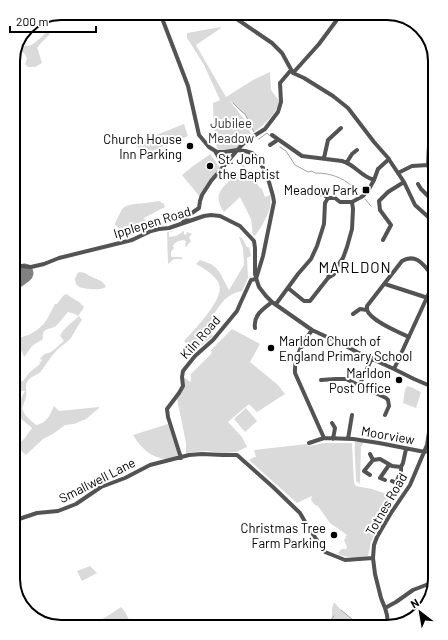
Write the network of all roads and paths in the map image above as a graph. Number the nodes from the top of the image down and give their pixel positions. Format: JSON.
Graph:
{"nodes":[{"id":1,"x":163,"y":20,"type":"edge"},
{"id":2,"x":238,"y":20,"type":"edge"},
{"id":3,"x":337,"y":20,"type":"edge"},
{"id":4,"x":292,"y":71,"type":"junction"},
{"id":5,"x":335,"y":126,"type":"dead end"},
{"id":6,"x":272,"y":135,"type":"dead end"},
{"id":7,"x":278,"y":139,"type":"junction"},
{"id":8,"x":270,"y":145,"type":"dead end"},
{"id":9,"x":215,"y":150,"type":"junction"},
{"id":10,"x":237,"y":150,"type":"junction"},
{"id":11,"x":357,"y":152,"type":"dead end"},
{"id":12,"x":383,"y":152,"type":"dead end"},
{"id":13,"x":324,"y":158,"type":"junction"},
{"id":14,"x":389,"y":159,"type":"junction"},
{"id":15,"x":347,"y":162,"type":"junction"},
{"id":16,"x":428,"y":165,"type":"edge"},
{"id":17,"x":224,"y":166,"type":"junction"},
{"id":18,"x":399,"y":174,"type":"junction"},
{"id":19,"x":374,"y":180,"type":"junction"},
{"id":20,"x":404,"y":182,"type":"junction"},
{"id":21,"x":418,"y":184,"type":"dead end"},
{"id":22,"x":293,"y":193,"type":"dead end"},
{"id":23,"x":428,"y":196,"type":"edge"},
{"id":24,"x":328,"y":198,"type":"junction"},
{"id":25,"x":352,"y":202,"type":"junction"},
{"id":26,"x":428,"y":217,"type":"edge"},
{"id":27,"x":180,"y":225,"type":"junction"},
{"id":28,"x":383,"y":240,"type":"dead end"},
{"id":29,"x":20,"y":266,"type":"edge"},
{"id":30,"x":428,"y":271,"type":"edge"},
{"id":31,"x":256,"y":279,"type":"junction"},
{"id":32,"x":385,"y":284,"type":"junction"},
{"id":33,"x":288,"y":288,"type":"junction"},
{"id":34,"x":428,"y":298,"type":"joint"},
{"id":35,"x":274,"y":303,"type":"junction"},
{"id":36,"x":367,"y":310,"type":"junction"},
{"id":37,"x":353,"y":314,"type":"dead end"},
{"id":38,"x":255,"y":328,"type":"dead end"},
{"id":39,"x":312,"y":330,"type":"junction"},
{"id":40,"x":409,"y":337,"type":"junction"},
{"id":41,"x":372,"y":358,"type":"junction"},
{"id":42,"x":394,"y":369,"type":"junction"},
{"id":43,"x":321,"y":380,"type":"dead end"},
{"id":44,"x":428,"y":385,"type":"edge"},
{"id":45,"x":359,"y":386,"type":"junction"},
{"id":46,"x":352,"y":415,"type":"dead end"},
{"id":47,"x":385,"y":415,"type":"dead end"},
{"id":48,"x":332,"y":423,"type":"dead end"},
{"id":49,"x":324,"y":438,"type":"junction"},
{"id":50,"x":333,"y":438,"type":"junction"},
{"id":51,"x":428,"y":438,"type":"edge"},
{"id":52,"x":348,"y":439,"type":"junction"},
{"id":53,"x":309,"y":443,"type":"dead end"},
{"id":54,"x":427,"y":445,"type":"joint"},
{"id":55,"x":406,"y":449,"type":"junction"},
{"id":56,"x":425,"y":452,"type":"junction"},
{"id":57,"x":370,"y":454,"type":"dead end"},
{"id":58,"x":181,"y":458,"type":"junction"},
{"id":59,"x":373,"y":460,"type":"junction"},
{"id":60,"x":389,"y":464,"type":"junction"},
{"id":61,"x":400,"y":467,"type":"junction"},
{"id":62,"x":370,"y":475,"type":"dead end"},
{"id":63,"x":385,"y":480,"type":"dead end"},
{"id":64,"x":392,"y":481,"type":"dead end"},
{"id":65,"x":396,"y":483,"type":"junction"},
{"id":66,"x":401,"y":486,"type":"dead end"},
{"id":67,"x":20,"y":519,"type":"edge"},
{"id":68,"x":373,"y":558,"type":"junction"},
{"id":69,"x":428,"y":584,"type":"edge"},
{"id":70,"x":385,"y":608,"type":"junction"},
{"id":71,"x":387,"y":620,"type":"edge"}],
"edges":[{"from":1,"to":9,"type":"street"},
{"from":2,"to":4,"type":"street"},
{"from":3,"to":4,"type":"street"},
{"from":4,"to":10,"type":"street"},
{"from":4,"to":14,"type":"street"},
{"from":5,"to":13,"type":"street"},
{"from":6,"to":7,"type":"street"},
{"from":7,"to":8,"type":"street"},
{"from":7,"to":13,"type":"street"},
{"from":9,"to":10,"type":"street"},
{"from":9,"to":17,"type":"street"},
{"from":10,"to":17,"type":"street"},
{"from":10,"to":31,"type":"street"},
{"from":11,"to":15,"type":"street"},
{"from":12,"to":14,"type":"street"},
{"from":13,"to":15,"type":"street"},
{"from":14,"to":18,"type":"street"},
{"from":14,"to":19,"type":"street"},
{"from":15,"to":19,"type":"street"},
{"from":16,"to":18,"type":"street"},
{"from":17,"to":27,"type":"street"},
{"from":18,"to":20,"type":"street"},
{"from":19,"to":25,"type":"street"},
{"from":20,"to":26,"type":"street"},
{"from":20,"to":28,"type":"street"},
{"from":21,"to":23,"type":"street"},
{"from":22,"to":24,"type":"street"},
{"from":24,"to":25,"type":"street"},
{"from":24,"to":33,"type":"street"},
{"from":25,"to":33,"type":"street"},
{"from":27,"to":29,"type":"street","name":"Ipplepen Road"},
{"from":27,"to":31,"type":"street","name":"Ipplepen Road"},
{"from":30,"to":32,"type":"street"},
{"from":31,"to":35,"type":"street"},
{"from":31,"to":58,"type":"street","name":"Kiln Road"},
{"from":32,"to":34,"type":"street"},
{"from":32,"to":36,"type":"street"},
{"from":33,"to":35,"type":"street"},
{"from":34,"to":40,"type":"street"},
{"from":35,"to":38,"type":"street"},
{"from":35,"to":39,"type":"street"},
{"from":36,"to":37,"type":"street"},
{"from":36,"to":40,"type":"street"},
{"from":39,"to":41,"type":"street"},
{"from":39,"to":49,"type":"street"},
{"from":40,"to":42,"type":"street"},
{"from":41,"to":42,"type":"street"},
{"from":41,"to":45,"type":"street"},
{"from":42,"to":44,"type":"street"},
{"from":43,"to":45,"type":"street"},
{"from":45,"to":47,"type":"street"},
{"from":46,"to":52,"type":"street","name":"Moorview"},
{"from":48,"to":50,"type":"street"},
{"from":49,"to":50,"type":"street","name":"Moorview"},
{"from":49,"to":53,"type":"street"},
{"from":50,"to":52,"type":"street","name":"Moorview"},
{"from":51,"to":54,"type":"street","name":"Totnes Road"},
{"from":52,"to":55,"type":"street","name":"Moorview"},
{"from":54,"to":56,"type":"street","name":"Totnes Road"},
{"from":55,"to":56,"type":"street","name":"Moorview"},
{"from":55,"to":61,"type":"street"},
{"from":56,"to":68,"type":"street","name":"Totnes Road"},
{"from":57,"to":59,"type":"street"},
{"from":58,"to":67,"type":"street","name":"Smallwell Lane"},
{"from":58,"to":68,"type":"street","name":"Smallwell Lane"},
{"from":59,"to":60,"type":"street"},
{"from":59,"to":62,"type":"street"},
{"from":60,"to":61,"type":"street"},
{"from":60,"to":63,"type":"street"},
{"from":61,"to":65,"type":"street"},
{"from":64,"to":65,"type":"street"},
{"from":65,"to":66,"type":"street"},
{"from":68,"to":70,"type":"street","name":"Totnes Road"},
{"from":69,"to":70,"type":"street"},
{"from":70,"to":71,"type":"street","name":"Totnes Road"}]}
